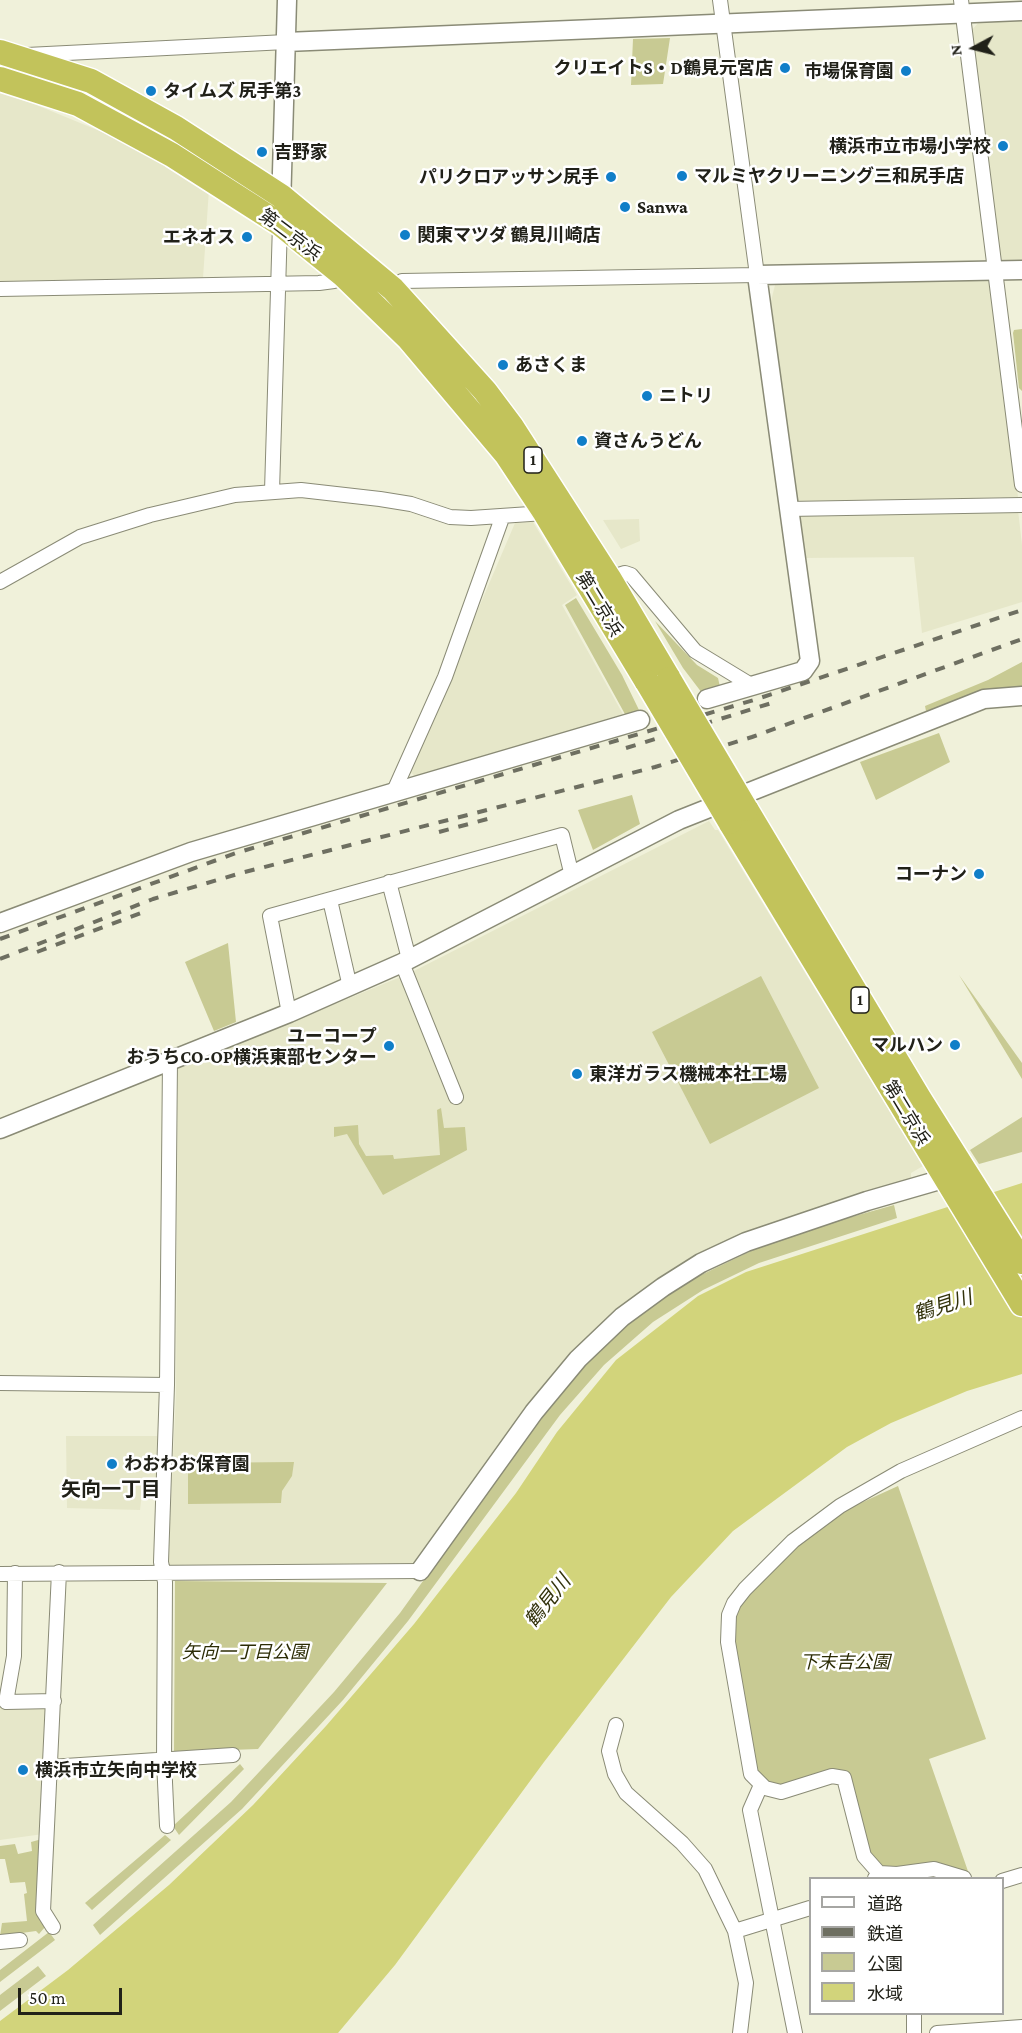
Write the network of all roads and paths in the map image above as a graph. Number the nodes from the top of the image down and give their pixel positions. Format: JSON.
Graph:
{"nodes":[{"id":1,"x":287,"y":0,"type":"edge"},
{"id":2,"x":720,"y":0,"type":"edge"},
{"id":3,"x":961,"y":7,"type":"edge"},
{"id":4,"x":1022,"y":11,"type":"edge"},
{"id":5,"x":723,"y":22,"type":"junction"},
{"id":6,"x":286,"y":42,"type":"junction"},
{"id":7,"x":8,"y":54,"type":"edge"},
{"id":8,"x":0,"y":79,"type":"edge"},
{"id":9,"x":281,"y":196,"type":"junction"},
{"id":10,"x":280,"y":224,"type":"junction"},
{"id":11,"x":1022,"y":270,"type":"edge"},
{"id":12,"x":993,"y":271,"type":"junction"},
{"id":13,"x":343,"y":275,"type":"junction"},
{"id":14,"x":757,"y":275,"type":"junction"},
{"id":15,"x":278,"y":282,"type":"junction"},
{"id":16,"x":393,"y":288,"type":"junction"},
{"id":17,"x":0,"y":289,"type":"edge"},
{"id":18,"x":1022,"y":485,"type":"edge"},
{"id":19,"x":272,"y":491,"type":"junction"},
{"id":20,"x":1022,"y":505,"type":"edge"},
{"id":21,"x":788,"y":509,"type":"junction"},
{"id":22,"x":545,"y":513,"type":"junction"},
{"id":23,"x":502,"y":518,"type":"junction"},
{"id":24,"x":609,"y":578,"type":"junction"},
{"id":25,"x":0,"y":582,"type":"edge"},
{"id":26,"x":658,"y":681,"type":"junction"},
{"id":27,"x":751,"y":685,"type":"junction"},
{"id":28,"x":1022,"y":696,"type":"edge"},
{"id":29,"x":707,"y":699,"type":"dead end"},
{"id":30,"x":640,"y":720,"type":"dead end"},
{"id":31,"x":394,"y":791,"type":"junction"},
{"id":32,"x":572,"y":876,"type":"junction"},
{"id":33,"x":388,"y":882,"type":"junction"},
{"id":34,"x":330,"y":900,"type":"junction"},
{"id":35,"x":0,"y":923,"type":"edge"},
{"id":36,"x":406,"y":961,"type":"junction"},
{"id":37,"x":350,"y":987,"type":"junction"},
{"id":38,"x":289,"y":1013,"type":"junction"},
{"id":39,"x":170,"y":1060,"type":"junction"},
{"id":40,"x":456,"y":1097,"type":"dead end"},
{"id":41,"x":0,"y":1129,"type":"edge"},
{"id":42,"x":962,"y":1184,"type":"junction"},
{"id":43,"x":1022,"y":1262,"type":"edge"},
{"id":44,"x":1022,"y":1304,"type":"edge"},
{"id":45,"x":0,"y":1383,"type":"edge"},
{"id":46,"x":167,"y":1385,"type":"junction"},
{"id":47,"x":1022,"y":1418,"type":"edge"},
{"id":48,"x":163,"y":1571,"type":"junction"},
{"id":49,"x":420,"y":1571,"type":"joint"},
{"id":50,"x":59,"y":1572,"type":"junction"},
{"id":51,"x":15,"y":1573,"type":"junction"},
{"id":52,"x":0,"y":1574,"type":"edge"},
{"id":53,"x":54,"y":1701,"type":"junction"},
{"id":54,"x":616,"y":1725,"type":"dead end"},
{"id":55,"x":233,"y":1755,"type":"dead end"},
{"id":56,"x":164,"y":1760,"type":"junction"},
{"id":57,"x":50,"y":1767,"type":"junction"},
{"id":58,"x":761,"y":1785,"type":"junction"},
{"id":59,"x":167,"y":1826,"type":"dead end"},
{"id":60,"x":919,"y":1874,"type":"edge"},
{"id":61,"x":1022,"y":1875,"type":"edge"},
{"id":62,"x":877,"y":1876,"type":"edge"},
{"id":63,"x":961,"y":1877,"type":"edge"},
{"id":64,"x":1004,"y":1880,"type":"edge"},
{"id":65,"x":809,"y":1908,"type":"edge"},
{"id":66,"x":773,"y":1921,"type":"junction"},
{"id":67,"x":53,"y":1927,"type":"dead end"},
{"id":68,"x":735,"y":1931,"type":"junction"},
{"id":69,"x":20,"y":1940,"type":"dead end"},
{"id":70,"x":0,"y":1942,"type":"edge"},
{"id":71,"x":914,"y":2015,"type":"edge"},
{"id":72,"x":1022,"y":2027,"type":"edge"},
{"id":73,"x":740,"y":2033,"type":"edge"},
{"id":74,"x":795,"y":2033,"type":"edge"},
{"id":75,"x":914,"y":2033,"type":"edge"},
{"id":76,"x":937,"y":2033,"type":"edge"}],
"edges":[{"from":1,"to":6,"type":"street"},
{"from":2,"to":5,"type":"street"},
{"from":3,"to":4,"type":"street"},
{"from":3,"to":5,"type":"street"},
{"from":3,"to":12,"type":"street"},
{"from":5,"to":6,"type":"street"},
{"from":5,"to":14,"type":"street"},
{"from":6,"to":7,"type":"street"},
{"from":6,"to":9,"type":"street"},
{"from":7,"to":9,"type":"highway","name":"第二京浜","number":"1"},
{"from":8,"to":10,"type":"highway","name":"第二京浜","number":"1"},
{"from":9,"to":10,"type":"street"},
{"from":9,"to":16,"type":"highway","name":"第二京浜","number":"1"},
{"from":10,"to":13,"type":"highway","name":"第二京浜","number":"1"},
{"from":10,"to":15,"type":"street"},
{"from":11,"to":12,"type":"street"},
{"from":12,"to":14,"type":"street"},
{"from":12,"to":18,"type":"street"},
{"from":13,"to":15,"type":"street"},
{"from":13,"to":22,"type":"highway","name":"第二京浜","number":"1"},
{"from":14,"to":16,"type":"street"},
{"from":14,"to":21,"type":"street"},
{"from":15,"to":17,"type":"street"},
{"from":15,"to":19,"type":"street"},
{"from":16,"to":24,"type":"highway","name":"第二京浜","number":"1"},
{"from":19,"to":23,"type":"street"},
{"from":19,"to":25,"type":"street"},
{"from":20,"to":21,"type":"street"},
{"from":21,"to":27,"type":"street"},
{"from":22,"to":23,"type":"street"},
{"from":22,"to":26,"type":"highway","name":"第二京浜","number":"1"},
{"from":23,"to":31,"type":"street"},
{"from":24,"to":26,"type":"highway","name":"第二京浜","number":"1"},
{"from":24,"to":27,"type":"street"},
{"from":26,"to":42,"type":"highway","name":"第二京浜","number":"1","bridge":true},
{"from":27,"to":29,"type":"street"},
{"from":28,"to":32,"type":"street"},
{"from":30,"to":31,"type":"street"},
{"from":31,"to":35,"type":"street"},
{"from":32,"to":33,"type":"street"},
{"from":32,"to":36,"type":"street"},
{"from":33,"to":34,"type":"street"},
{"from":33,"to":36,"type":"street"},
{"from":34,"to":37,"type":"street"},
{"from":34,"to":38,"type":"street"},
{"from":36,"to":37,"type":"street"},
{"from":36,"to":40,"type":"street"},
{"from":37,"to":38,"type":"street"},
{"from":38,"to":39,"type":"street"},
{"from":39,"to":41,"type":"street"},
{"from":39,"to":46,"type":"street"},
{"from":42,"to":43,"type":"highway","name":"第二京浜","number":"1"},
{"from":42,"to":44,"type":"highway","name":"第二京浜","number":"1"},
{"from":42,"to":49,"type":"street"},
{"from":45,"to":46,"type":"street"},
{"from":46,"to":48,"type":"street"},
{"from":47,"to":58,"type":"street"},
{"from":48,"to":49,"type":"street"},
{"from":48,"to":50,"type":"street"},
{"from":48,"to":56,"type":"street"},
{"from":50,"to":51,"type":"street"},
{"from":50,"to":53,"type":"street"},
{"from":51,"to":52,"type":"street"},
{"from":51,"to":53,"type":"street"},
{"from":53,"to":57,"type":"street"},
{"from":54,"to":68,"type":"street"},
{"from":55,"to":56,"type":"street"},
{"from":56,"to":57,"type":"street"},
{"from":56,"to":59,"type":"street"},
{"from":57,"to":67,"type":"street"},
{"from":58,"to":62,"type":"street"},
{"from":58,"to":66,"type":"street"},
{"from":60,"to":62,"type":"street"},
{"from":60,"to":63,"type":"street"},
{"from":61,"to":64,"type":"street"},
{"from":65,"to":66,"type":"street"},
{"from":66,"to":68,"type":"street"},
{"from":66,"to":74,"type":"street"},
{"from":68,"to":73,"type":"street"},
{"from":69,"to":70,"type":"street"},
{"from":71,"to":75,"type":"street"},
{"from":72,"to":76,"type":"street"}]}
